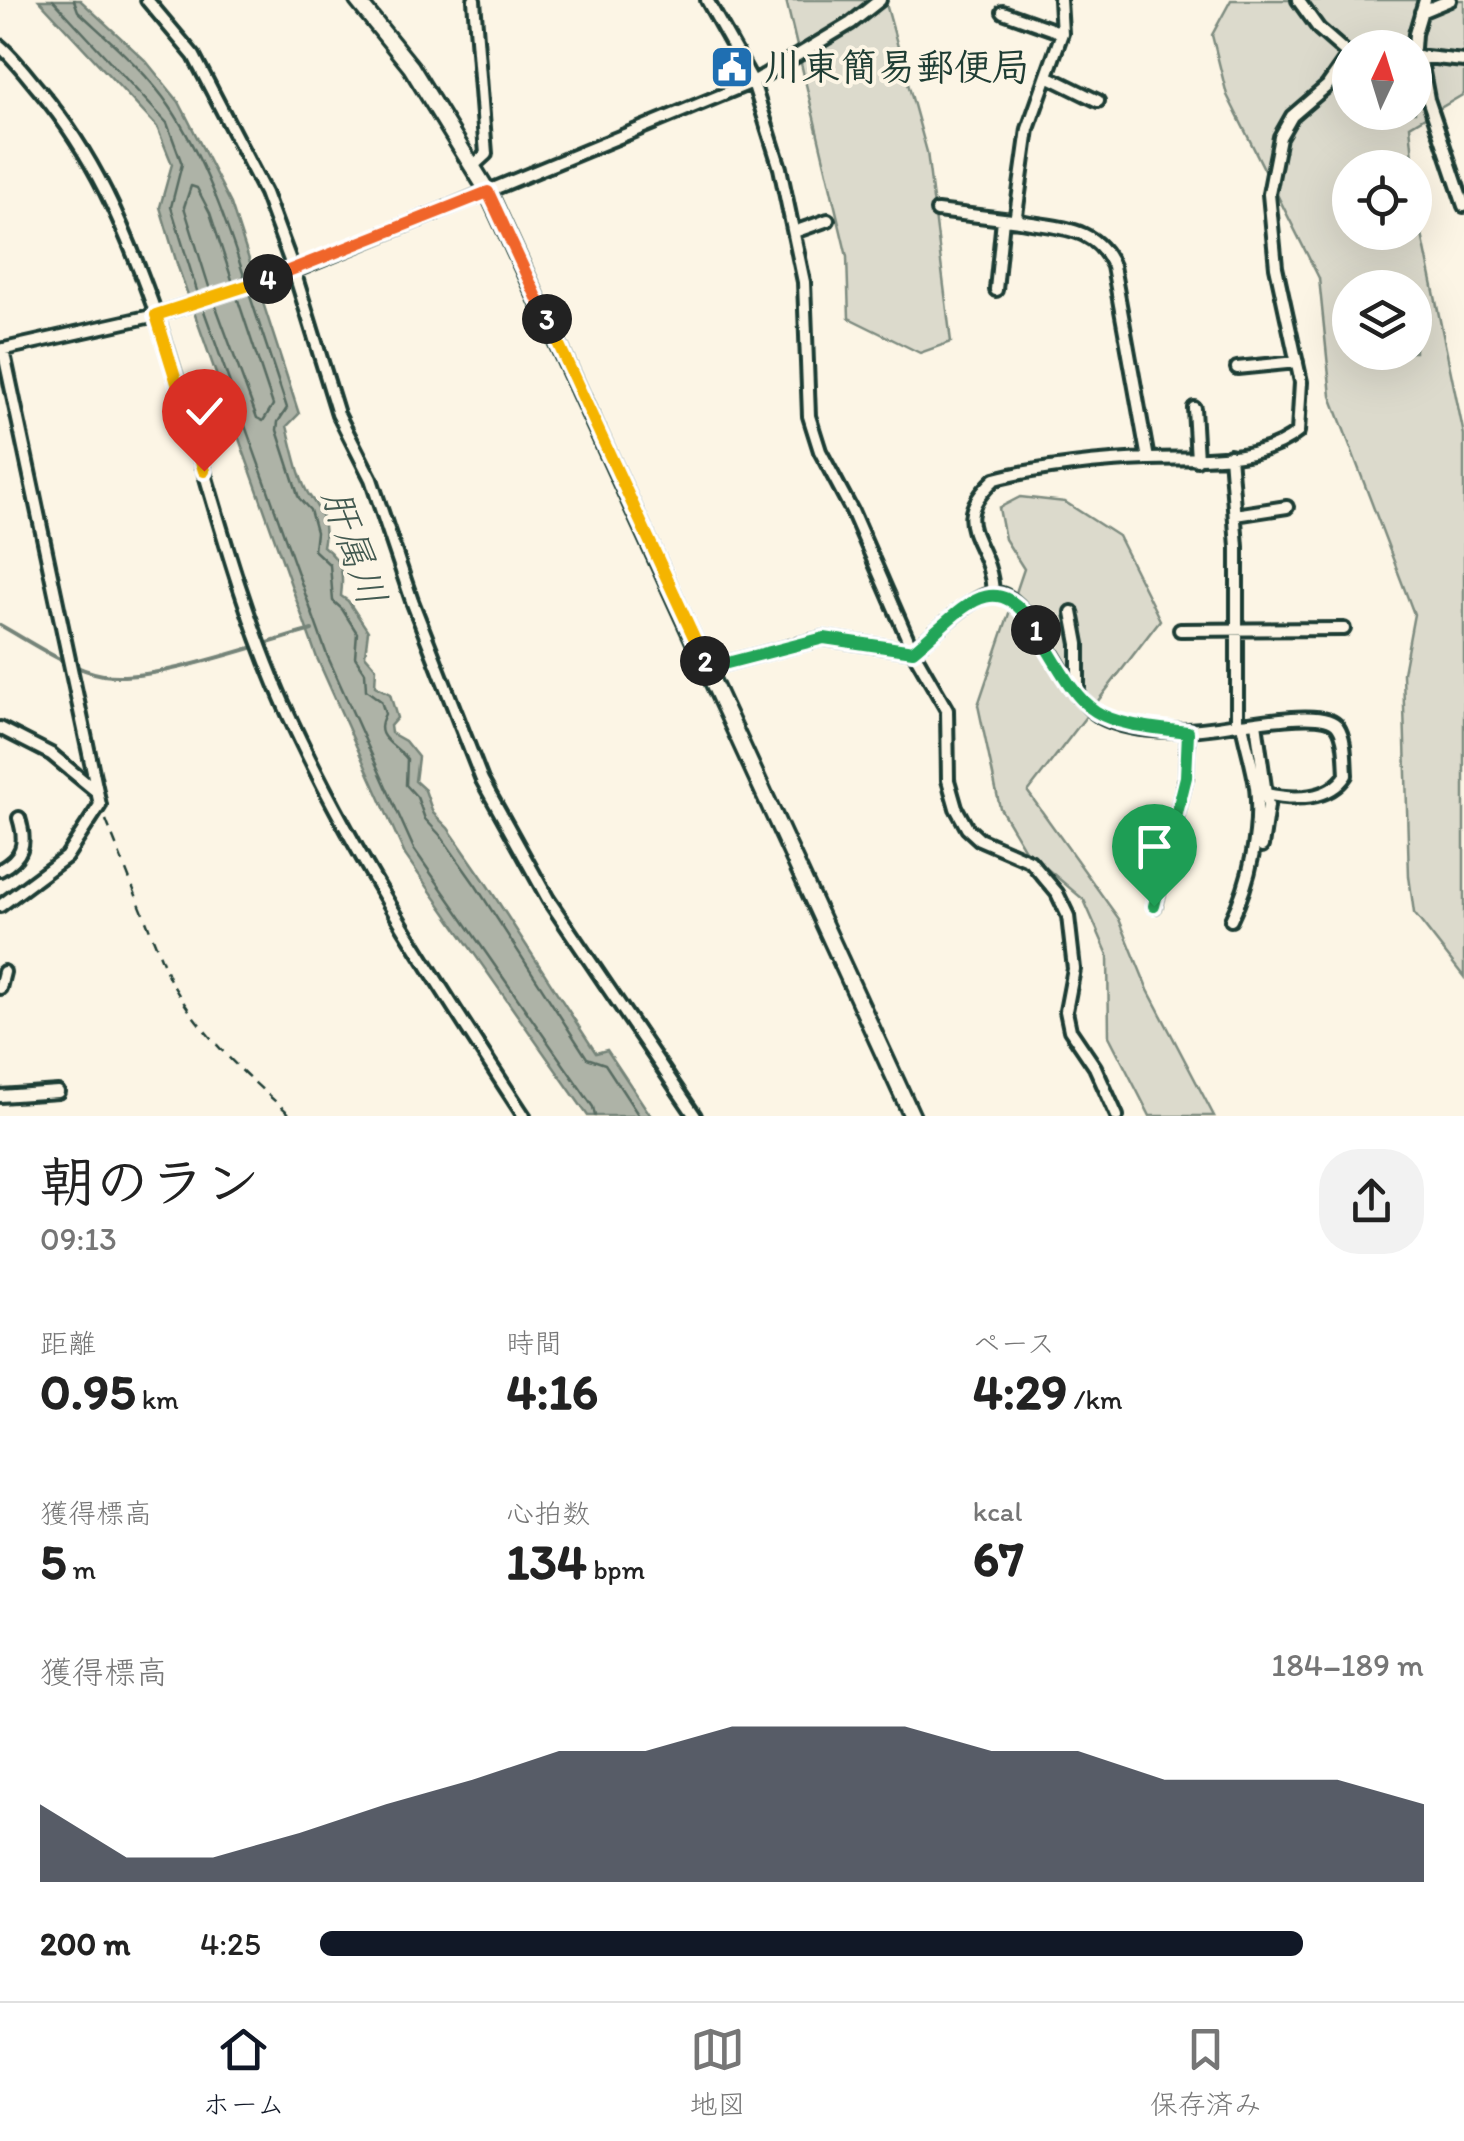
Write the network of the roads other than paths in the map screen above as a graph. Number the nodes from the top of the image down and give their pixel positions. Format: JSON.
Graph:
{"nodes":[{"id":1,"x":147,"y":0,"type":"edge"},
{"id":2,"x":357,"y":0,"type":"edge"},
{"id":3,"x":474,"y":0,"type":"edge"},
{"id":4,"x":707,"y":0,"type":"edge"},
{"id":5,"x":880,"y":0,"type":"edge"},
{"id":6,"x":1060,"y":0,"type":"edge"},
{"id":7,"x":1298,"y":0,"type":"edge"},
{"id":8,"x":1425,"y":0,"type":"edge"},
{"id":9,"x":1450,"y":0,"type":"edge"},
{"id":10,"x":1003,"y":12,"type":"dead end"},
{"id":11,"x":1420,"y":12,"type":"junction"},
{"id":12,"x":1418,"y":30,"type":"edge"},
{"id":13,"x":1062,"y":33,"type":"junction"},
{"id":14,"x":1332,"y":40,"type":"edge"},
{"id":15,"x":0,"y":46,"type":"edge"},
{"id":16,"x":1432,"y":56,"type":"edge"},
{"id":17,"x":1464,"y":61,"type":"edge"},
{"id":18,"x":1046,"y":76,"type":"junction"},
{"id":19,"x":1332,"y":79,"type":"edge"},
{"id":20,"x":753,"y":82,"type":"junction"},
{"id":21,"x":1098,"y":102,"type":"dead end"},
{"id":22,"x":1432,"y":113,"type":"edge"},
{"id":23,"x":472,"y":166,"type":"junction"},
{"id":24,"x":488,"y":192,"type":"junction"},
{"id":25,"x":1464,"y":206,"type":"edge"},
{"id":26,"x":937,"y":211,"type":"dead end"},
{"id":27,"x":828,"y":220,"type":"dead end"},
{"id":28,"x":1002,"y":220,"type":"junction"},
{"id":29,"x":1020,"y":222,"type":"junction"},
{"id":30,"x":794,"y":232,"type":"junction"},
{"id":31,"x":294,"y":270,"type":"junction"},
{"id":32,"x":996,"y":290,"type":"dead end"},
{"id":33,"x":158,"y":314,"type":"junction"},
{"id":34,"x":2,"y":350,"type":"edge"},
{"id":35,"x":1297,"y":362,"type":"junction"},
{"id":36,"x":1237,"y":368,"type":"dead end"},
{"id":37,"x":1194,"y":408,"type":"dead end"},
{"id":38,"x":1230,"y":455,"type":"junction"},
{"id":39,"x":1148,"y":459,"type":"junction"},
{"id":40,"x":1196,"y":460,"type":"junction"},
{"id":41,"x":1288,"y":507,"type":"dead end"},
{"id":42,"x":1235,"y":515,"type":"junction"},
{"id":43,"x":993,"y":593,"type":"junction"},
{"id":44,"x":1072,"y":612,"type":"dead end"},
{"id":45,"x":1237,"y":627,"type":"junction"},
{"id":46,"x":1344,"y":629,"type":"dead end"},
{"id":47,"x":1180,"y":630,"type":"dead end"},
{"id":48,"x":913,"y":651,"type":"junction"},
{"id":49,"x":708,"y":668,"type":"junction"},
{"id":50,"x":1078,"y":697,"type":"junction"},
{"id":51,"x":1256,"y":723,"type":"junction"},
{"id":52,"x":1239,"y":724,"type":"junction"},
{"id":53,"x":0,"y":728,"type":"edge"},
{"id":54,"x":1188,"y":732,"type":"junction"},
{"id":55,"x":97,"y":792,"type":"junction"},
{"id":56,"x":1266,"y":794,"type":"junction"},
{"id":57,"x":18,"y":818,"type":"dead end"},
{"id":58,"x":1262,"y":846,"type":"dead end"},
{"id":59,"x":0,"y":870,"type":"edge"},
{"id":60,"x":0,"y":906,"type":"edge"},
{"id":61,"x":1154,"y":906,"type":"dead end"},
{"id":62,"x":1232,"y":920,"type":"dead end"},
{"id":63,"x":4,"y":972,"type":"dead end"},
{"id":64,"x":0,"y":988,"type":"edge"},
{"id":65,"x":58,"y":1092,"type":"dead end"},
{"id":66,"x":0,"y":1096,"type":"edge"},
{"id":67,"x":524,"y":1116,"type":"edge"},
{"id":68,"x":695,"y":1116,"type":"edge"},
{"id":69,"x":912,"y":1116,"type":"edge"},
{"id":70,"x":1116,"y":1116,"type":"edge"}],
"edges":[{"from":1,"to":31,"type":"street"},
{"from":2,"to":23,"type":"street"},
{"from":3,"to":23,"type":"street"},
{"from":4,"to":20,"type":"street"},
{"from":5,"to":20,"type":"street"},
{"from":6,"to":13,"type":"street"},
{"from":7,"to":14,"type":"street"},
{"from":8,"to":11,"type":"street"},
{"from":9,"to":11,"type":"street"},
{"from":10,"to":13,"type":"street"},
{"from":11,"to":12,"type":"street"},
{"from":13,"to":18,"type":"street"},
{"from":15,"to":33,"type":"street"},
{"from":16,"to":17,"type":"street"},
{"from":18,"to":21,"type":"street"},
{"from":18,"to":29,"type":"street"},
{"from":19,"to":35,"type":"street"},
{"from":20,"to":24,"type":"street"},
{"from":20,"to":30,"type":"street"},
{"from":22,"to":25,"type":"street"},
{"from":23,"to":24,"type":"street"},
{"from":24,"to":31,"type":"street"},
{"from":24,"to":49,"type":"street"},
{"from":26,"to":28,"type":"street"},
{"from":27,"to":30,"type":"street"},
{"from":28,"to":29,"type":"street"},
{"from":28,"to":32,"type":"street"},
{"from":29,"to":39,"type":"street"},
{"from":30,"to":48,"type":"street"},
{"from":31,"to":33,"type":"street"},
{"from":31,"to":68,"type":"street"},
{"from":33,"to":34,"type":"street"},
{"from":33,"to":67,"type":"street"},
{"from":34,"to":55,"type":"street"},
{"from":35,"to":36,"type":"street"},
{"from":35,"to":38,"type":"street"},
{"from":37,"to":40,"type":"street"},
{"from":38,"to":40,"type":"street"},
{"from":38,"to":42,"type":"street"},
{"from":39,"to":40,"type":"street"},
{"from":39,"to":43,"type":"street"},
{"from":41,"to":42,"type":"street"},
{"from":42,"to":45,"type":"street"},
{"from":43,"to":48,"type":"street"},
{"from":43,"to":50,"type":"street"},
{"from":44,"to":50,"type":"street"},
{"from":45,"to":46,"type":"street"},
{"from":45,"to":47,"type":"street"},
{"from":45,"to":52,"type":"street"},
{"from":48,"to":49,"type":"street"},
{"from":48,"to":70,"type":"street"},
{"from":49,"to":69,"type":"street"},
{"from":50,"to":54,"type":"street"},
{"from":51,"to":52,"type":"street"},
{"from":51,"to":56,"type":"street"},
{"from":51,"to":56,"type":"street"},
{"from":52,"to":54,"type":"street"},
{"from":52,"to":62,"type":"street"},
{"from":53,"to":55,"type":"street"},
{"from":54,"to":61,"type":"street"},
{"from":55,"to":60,"type":"street"},
{"from":56,"to":58,"type":"street"},
{"from":57,"to":59,"type":"street"},
{"from":63,"to":64,"type":"street"},
{"from":65,"to":66,"type":"street"}]}
